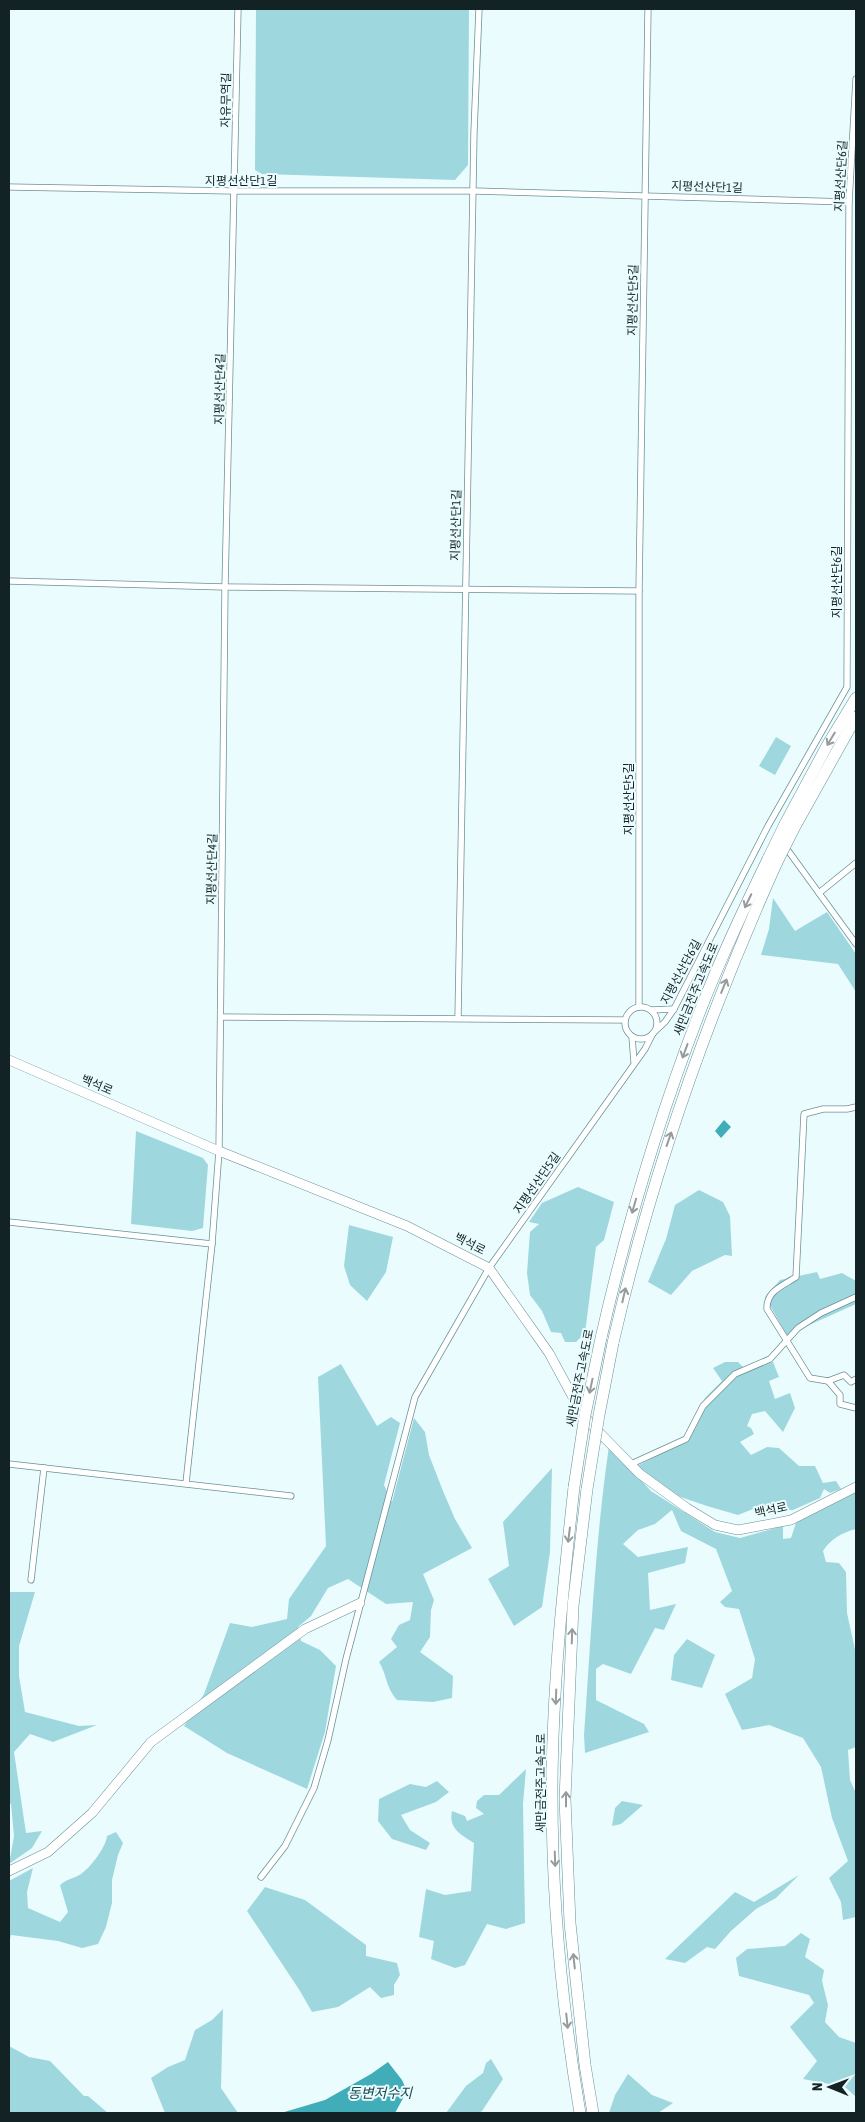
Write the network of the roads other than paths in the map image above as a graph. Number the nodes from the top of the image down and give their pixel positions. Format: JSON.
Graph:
{"nodes":[{"id":1,"x":238,"y":9,"type":"edge"},
{"id":2,"x":479,"y":9,"type":"edge"},
{"id":3,"x":648,"y":9,"type":"edge"},
{"id":4,"x":856,"y":79,"type":"edge"},
{"id":5,"x":9,"y":187,"type":"edge"},
{"id":6,"x":234,"y":191,"type":"junction"},
{"id":7,"x":474,"y":191,"type":"junction"},
{"id":8,"x":645,"y":195,"type":"junction"},
{"id":9,"x":850,"y":202,"type":"junction"},
{"id":10,"x":9,"y":581,"type":"edge"},
{"id":11,"x":225,"y":587,"type":"junction"},
{"id":12,"x":465,"y":589,"type":"junction"},
{"id":13,"x":639,"y":592,"type":"junction"},
{"id":14,"x":856,"y":698,"type":"edge"},
{"id":15,"x":856,"y":717,"type":"edge"},
{"id":16,"x":768,"y":826,"type":"junction"},
{"id":17,"x":789,"y":826,"type":"junction"},
{"id":18,"x":773,"y":860,"type":"junction"},
{"id":19,"x":856,"y":863,"type":"edge"},
{"id":20,"x":819,"y":893,"type":"junction"},
{"id":21,"x":856,"y":944,"type":"edge"},
{"id":22,"x":639,"y":1007,"type":"junction"},
{"id":23,"x":674,"y":1009,"type":"junction"},
{"id":24,"x":651,"y":1010,"type":"junction"},
{"id":25,"x":221,"y":1017,"type":"junction"},
{"id":26,"x":458,"y":1018,"type":"junction"},
{"id":27,"x":625,"y":1020,"type":"junction"},
{"id":28,"x":653,"y":1034,"type":"junction"},
{"id":29,"x":632,"y":1037,"type":"junction"},
{"id":30,"x":9,"y":1060,"type":"edge"},
{"id":31,"x":634,"y":1062,"type":"junction"},
{"id":32,"x":856,"y":1107,"type":"edge"},
{"id":33,"x":219,"y":1150,"type":"junction"},
{"id":34,"x":9,"y":1222,"type":"edge"},
{"id":35,"x":212,"y":1244,"type":"junction"},
{"id":36,"x":489,"y":1268,"type":"junction"},
{"id":37,"x":856,"y":1297,"type":"edge"},
{"id":38,"x":787,"y":1341,"type":"junction"},
{"id":39,"x":856,"y":1380,"type":"edge"},
{"id":40,"x":828,"y":1381,"type":"junction"},
{"id":41,"x":856,"y":1408,"type":"edge"},
{"id":42,"x":9,"y":1464,"type":"edge"},
{"id":43,"x":629,"y":1465,"type":"junction"},
{"id":44,"x":44,"y":1468,"type":"junction"},
{"id":45,"x":186,"y":1483,"type":"junction"},
{"id":46,"x":856,"y":1487,"type":"edge"},
{"id":47,"x":291,"y":1496,"type":"dead end"},
{"id":48,"x":31,"y":1580,"type":"dead end"},
{"id":49,"x":360,"y":1602,"type":"junction"},
{"id":50,"x":9,"y":1871,"type":"edge"},
{"id":51,"x":261,"y":1877,"type":"dead end"},
{"id":52,"x":580,"y":2113,"type":"edge"},
{"id":53,"x":593,"y":2113,"type":"edge"}],
"edges":[{"from":1,"to":6,"type":"street","name":"자유무역길"},
{"from":2,"to":7,"type":"street","name":"지평선산단1길"},
{"from":3,"to":8,"type":"street","name":"지평선산단5길"},
{"from":4,"to":9,"type":"street","name":"지평선산단6길"},
{"from":5,"to":6,"type":"street","name":"지평선산단1길"},
{"from":6,"to":7,"type":"street","name":"지평선산단1길"},
{"from":6,"to":11,"type":"street","name":"지평선산단4길"},
{"from":7,"to":8,"type":"street","name":"지평선산단1길"},
{"from":7,"to":12,"type":"street","name":"지평선산단1길"},
{"from":8,"to":9,"type":"street","name":"지평선산단1길"},
{"from":8,"to":13,"type":"street","name":"지평선산단5길"},
{"from":9,"to":16,"type":"street","name":"지평선산단6길"},
{"from":10,"to":11,"type":"street"},
{"from":11,"to":12,"type":"street"},
{"from":11,"to":25,"type":"street","name":"지평선산단4길"},
{"from":12,"to":13,"type":"street"},
{"from":12,"to":26,"type":"street","name":"지평선산단1길"},
{"from":13,"to":22,"type":"street","name":"지평선산단5길"},
{"from":14,"to":17,"type":"highway","name":"새만금전주고속도로","one_way":true},
{"from":15,"to":17,"type":"highway","name":"새만금전주고속도로"},
{"from":16,"to":20,"type":"street"},
{"from":16,"to":23,"type":"street","name":"지평선산단6길"},
{"from":17,"to":18,"type":"highway","name":"새만금전주고속도로","bridge":true},
{"from":18,"to":52,"type":"highway","name":"새만금전주고속도로","one_way":true,"bridge":true},
{"from":53,"to":18,"type":"highway","name":"새만금전주고속도로","one_way":true,"bridge":true},
{"from":19,"to":20,"type":"street"},
{"from":20,"to":21,"type":"street"},
{"from":22,"to":24,"type":"street"},
{"from":22,"to":27,"type":"street"},
{"from":23,"to":24,"type":"street"},
{"from":23,"to":28,"type":"street","name":"지평선산단6길"},
{"from":24,"to":28,"type":"street"},
{"from":25,"to":26,"type":"street"},
{"from":25,"to":33,"type":"street","name":"지평선산단4길"},
{"from":26,"to":27,"type":"street"},
{"from":27,"to":29,"type":"street"},
{"from":28,"to":29,"type":"street"},
{"from":28,"to":31,"type":"street","name":"지평선산단5길"},
{"from":29,"to":31,"type":"street"},
{"from":30,"to":33,"type":"street","name":"백석로"},
{"from":31,"to":36,"type":"street","name":"지평선산단5길"},
{"from":32,"to":38,"type":"street"},
{"from":33,"to":35,"type":"street","name":"지평선산단4길"},
{"from":33,"to":36,"type":"street","name":"백석로"},
{"from":34,"to":35,"type":"street"},
{"from":35,"to":45,"type":"street","name":"지평선산단4길"},
{"from":36,"to":43,"type":"street","name":"백석로"},
{"from":36,"to":49,"type":"street","name":"지평선산단5길"},
{"from":37,"to":38,"type":"street"},
{"from":38,"to":40,"type":"street"},
{"from":38,"to":43,"type":"street"},
{"from":39,"to":40,"type":"street"},
{"from":40,"to":41,"type":"street"},
{"from":42,"to":44,"type":"street"},
{"from":43,"to":46,"type":"street","name":"백석로"},
{"from":44,"to":45,"type":"street"},
{"from":44,"to":48,"type":"street"},
{"from":45,"to":47,"type":"street"},
{"from":49,"to":50,"type":"street"},
{"from":49,"to":51,"type":"street","name":"지평선산단5길"}]}
